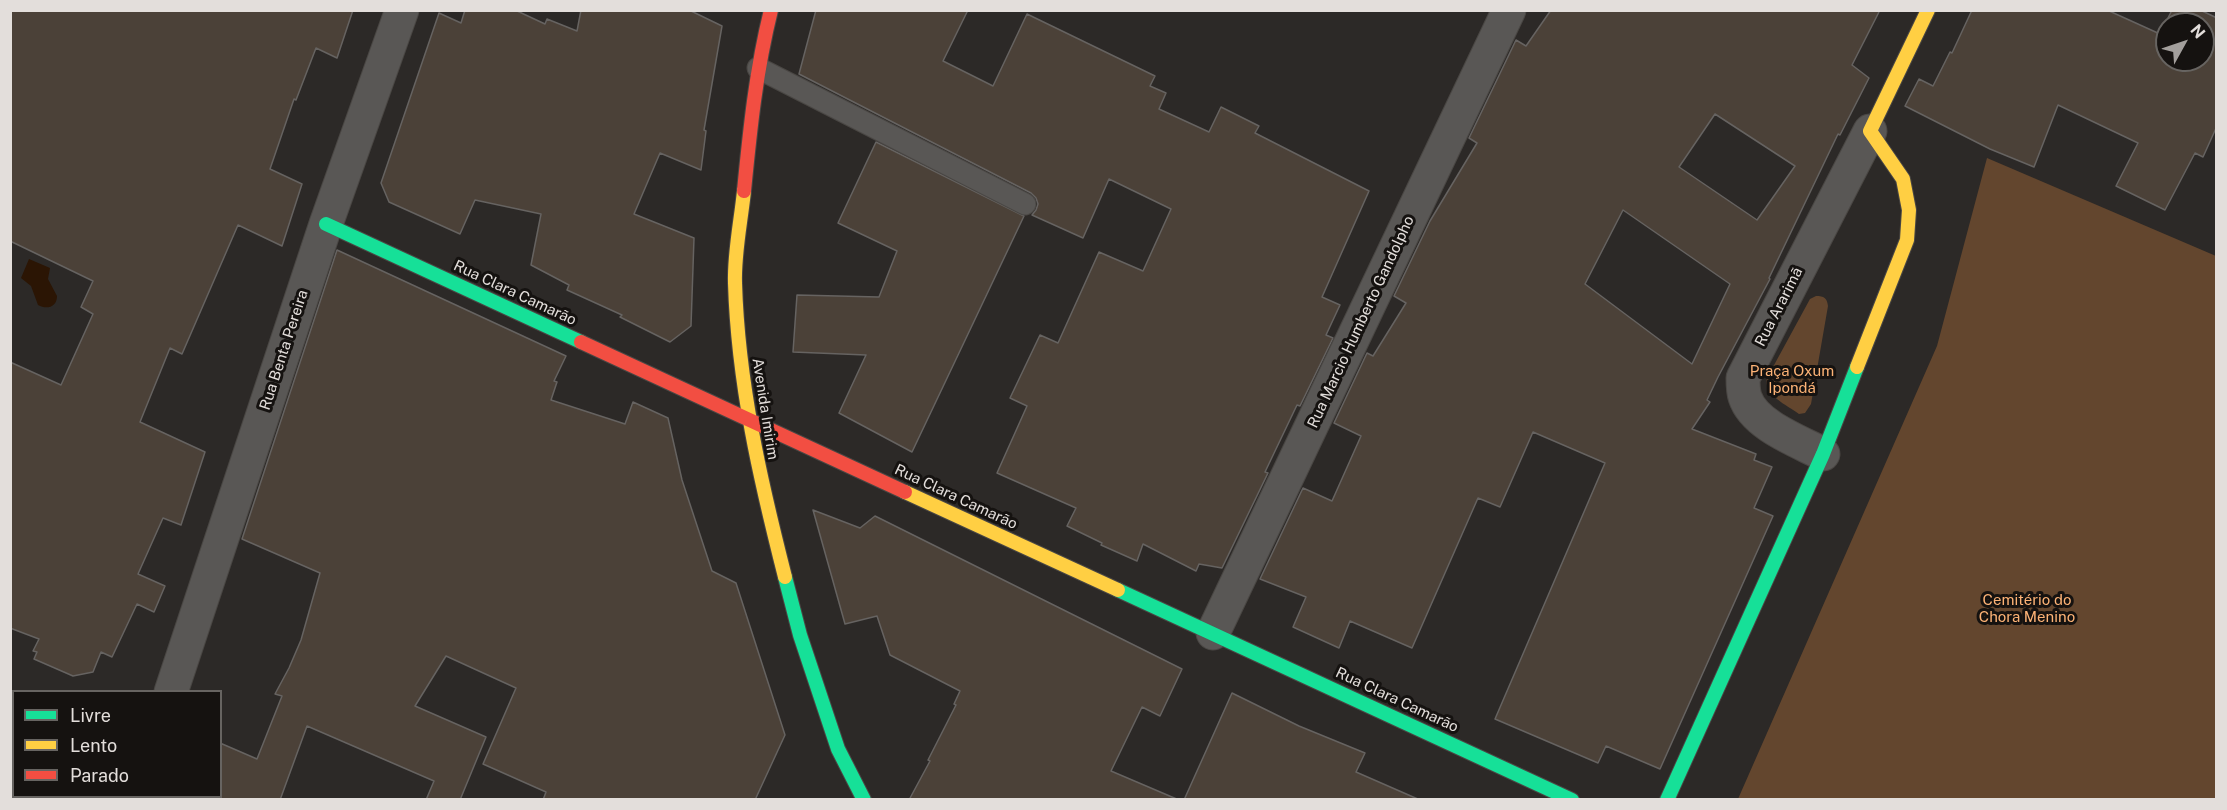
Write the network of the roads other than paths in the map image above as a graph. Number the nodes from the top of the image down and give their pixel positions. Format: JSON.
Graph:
{"nodes":[{"id":1,"x":402,"y":10,"type":"edge"},
{"id":2,"x":771,"y":10,"type":"edge"},
{"id":3,"x":1509,"y":10,"type":"edge"},
{"id":4,"x":1928,"y":10,"type":"edge"},
{"id":5,"x":758,"y":68,"type":"junction"},
{"id":6,"x":1869,"y":131,"type":"junction"},
{"id":7,"x":1025,"y":204,"type":"dead end"},
{"id":8,"x":326,"y":224,"type":"junction"},
{"id":9,"x":750,"y":419,"type":"junction"},
{"id":10,"x":1823,"y":454,"type":"junction"},
{"id":11,"x":1213,"y":633,"type":"junction"},
{"id":12,"x":172,"y":690,"type":"edge"},
{"id":13,"x":864,"y":800,"type":"edge"},
{"id":14,"x":1572,"y":800,"type":"edge"},
{"id":15,"x":1667,"y":800,"type":"edge"}],
"edges":[{"from":1,"to":8,"type":"street","name":"Rua Benta Pereira"},
{"from":2,"to":5,"type":"street","name":"Avenida Imirim"},
{"from":3,"to":11,"type":"street","name":"Rua Marcio Humberto Gandolpho"},
{"from":4,"to":6,"type":"street","name":"Rua Ararimã"},
{"from":5,"to":7,"type":"lane"},
{"from":5,"to":9,"type":"street","name":"Avenida Imirim"},
{"from":6,"to":10,"type":"street"},
{"from":6,"to":10,"type":"street","name":"Rua Ararimã"},
{"from":8,"to":9,"type":"street","name":"Rua Clara Camarão"},
{"from":8,"to":12,"type":"street","name":"Rua Benta Pereira"},
{"from":9,"to":11,"type":"street","name":"Rua Clara Camarão"},
{"from":9,"to":13,"type":"street","name":"Avenida Imirim"},
{"from":10,"to":15,"type":"street"},
{"from":11,"to":14,"type":"street","name":"Rua Clara Camarão"}]}
